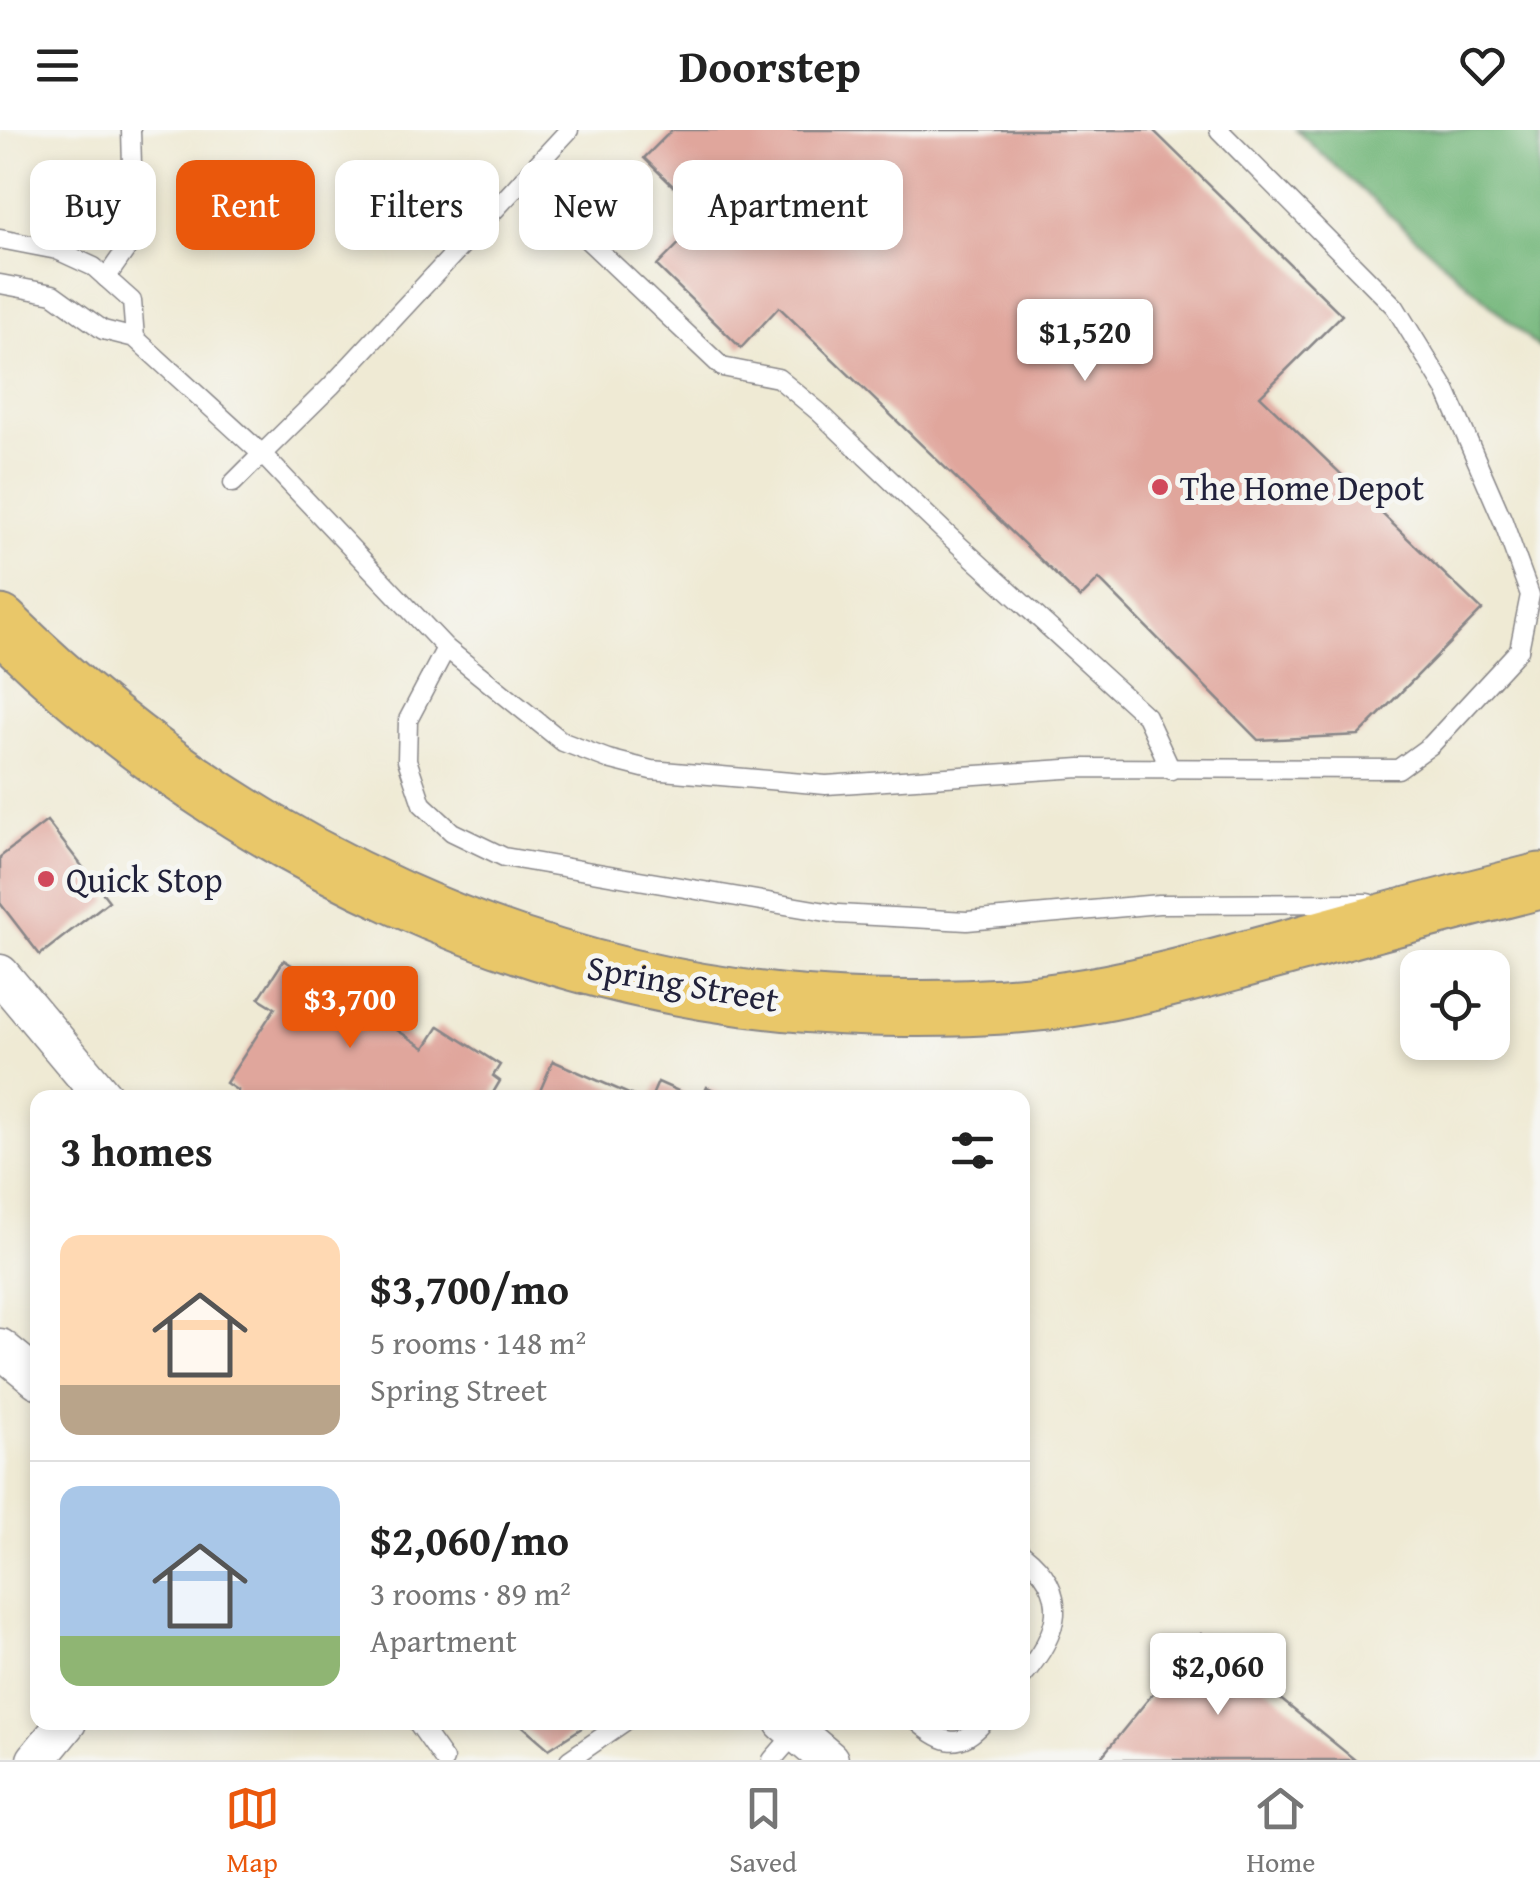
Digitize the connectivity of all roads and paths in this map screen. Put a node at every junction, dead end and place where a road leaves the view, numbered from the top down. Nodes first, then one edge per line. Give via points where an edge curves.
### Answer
1 (131, 130) edge
2 (568, 130) edge
3 (1219, 130) edge
4 (540, 160) edge
5 (519, 183) edge
6 (0, 239) edge
7 (598, 250) edge
8 (106, 278) junction
9 (1, 285) edge
10 (135, 338) junction
11 (262, 454) junction
12 (233, 483) dead end
13 (0, 622) edge
14 (446, 648) junction
15 (1171, 770) junction
16 (1540, 881) edge
17 (1454, 902) junction
18 (0, 974) edge
19 (97, 1090) edge
20 (1030, 1559) edge
21 (1030, 1668) edge
22 (60, 1730) edge
23 (423, 1730) edge
24 (612, 1730) edge
25 (927, 1730) edge
26 (977, 1730) edge
27 (789, 1734) edge
28 (36, 1760) edge
29 (444, 1760) edge
30 (569, 1760) edge
31 (829, 1760) edge

1 - 8 lane via 134,238
2 - 4 lane
3 - 15 lane via 1396,307 1446,390 1530,595 1519,650 1431,745 1398,769
5 - 11 lane
6 - 8 lane via 57,250
7 - 15 lane via 722,367 778,378 819,412 1146,716
8 - 10 lane via 132,301
9 - 10 lane via 54,294 103,330
10 - 11 lane
11 - 12 lane
11 - 14 lane
13 - 17 main road, Spring Street via 97,710 232,809 362,882 477,932 600,972 691,990 829,1006 946,1010 1062,1000 1184,976
14 - 15 lane via 563,742 651,770 826,785 1080,768
14 - 17 lane via 408,720 406,760 422,804 452,832 504,857 838,914 968,920 1159,904
16 - 17 main road, Spring Street
18 - 19 street
20 - 21 lane via 1054,1601 1054,1631
22 - 28 street
23 - 29 lane
24 - 30 lane
25 - 26 lane via 960,1742
27 - 31 street

